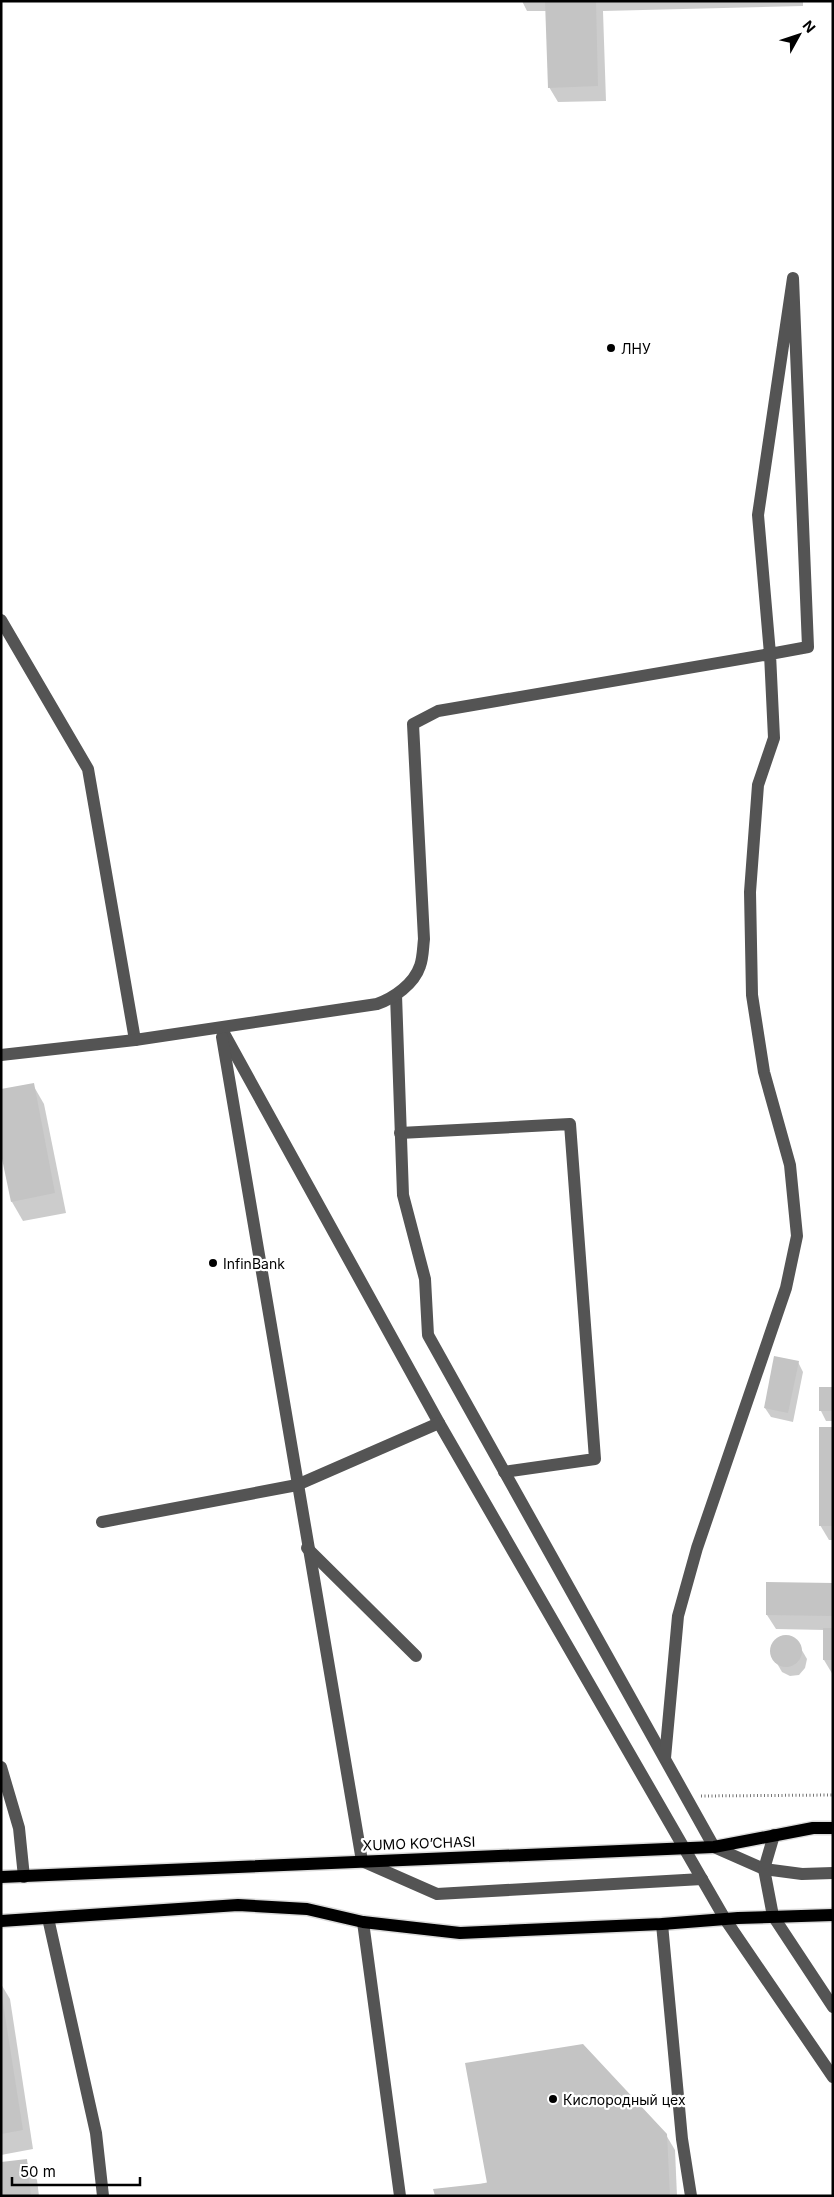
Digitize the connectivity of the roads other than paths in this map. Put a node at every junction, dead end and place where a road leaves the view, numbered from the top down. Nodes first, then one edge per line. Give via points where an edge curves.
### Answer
1 (1, 620) edge
2 (770, 654) junction
3 (396, 994) junction
4 (221, 1028) junction
5 (134, 1040) junction
6 (1, 1055) edge
7 (400, 1133) junction
8 (439, 1423) junction
9 (504, 1472) junction
10 (297, 1485) junction
11 (102, 1522) dead end
12 (308, 1548) junction
13 (416, 1656) dead end
14 (665, 1758) junction
15 (1, 1767) edge
16 (833, 1828) edge
17 (774, 1835) junction
18 (684, 1847) junction
19 (714, 1847) junction
20 (362, 1861) junction
21 (764, 1869) junction
22 (833, 1873) edge
23 (1, 1877) edge
24 (24, 1877) junction
25 (702, 1879) junction
26 (833, 1915) edge
27 (773, 1916) junction
28 (48, 1918) junction
29 (725, 1919) junction
30 (1, 1921) edge
31 (363, 1922) junction
32 (662, 1924) junction
33 (833, 2007) edge
34 (833, 2077) edge
35 (103, 2196) edge
36 (400, 2196) edge
37 (691, 2196) edge

1 - 5 street via 88,769
2 - 2 street via 808,647 793,278 758,515
2 - 3 street via 438,711 413,724 424,938 420,967
2 - 14 street via 774,738 758,785 750,892 752,995 764,1072 790,1165 797,1236 786,1288 697,1548 678,1616
3 - 4 street via 377,1004
3 - 7 street
4 - 5 street
4 - 8 street
4 - 10 street
5 - 6 street
7 - 9 street via 403,1195 424,1279 428,1335
7 - 9 street via 570,1124 595,1459
8 - 10 street
8 - 18 street
9 - 14 street
10 - 11 street
10 - 12 street
12 - 13 street
12 - 20 street
14 - 19 street
15 - 24 street via 19,1828
16 - 17 main road
17 - 19 main road
17 - 21 street
18 - 19 main road, XUMO KO’CHASI
18 - 20 main road, XUMO KO’CHASI
18 - 25 street
19 - 21 street, XUMO KO’CHASI
20 - 24 main road, XUMO KO’CHASI
20 - 25 street via 437,1894
21 - 22 street, XUMO KO’CHASI via 802,1874
21 - 27 street
23 - 24 main road, XUMO KO’CHASI
25 - 29 street
26 - 27 main road
27 - 29 main road
27 - 33 street
28 - 30 main road
28 - 31 main road via 238,1905 307,1909
28 - 35 street via 96,2133
29 - 32 main road
29 - 34 street
31 - 32 main road via 460,1933
31 - 36 street
32 - 37 street via 682,2139

